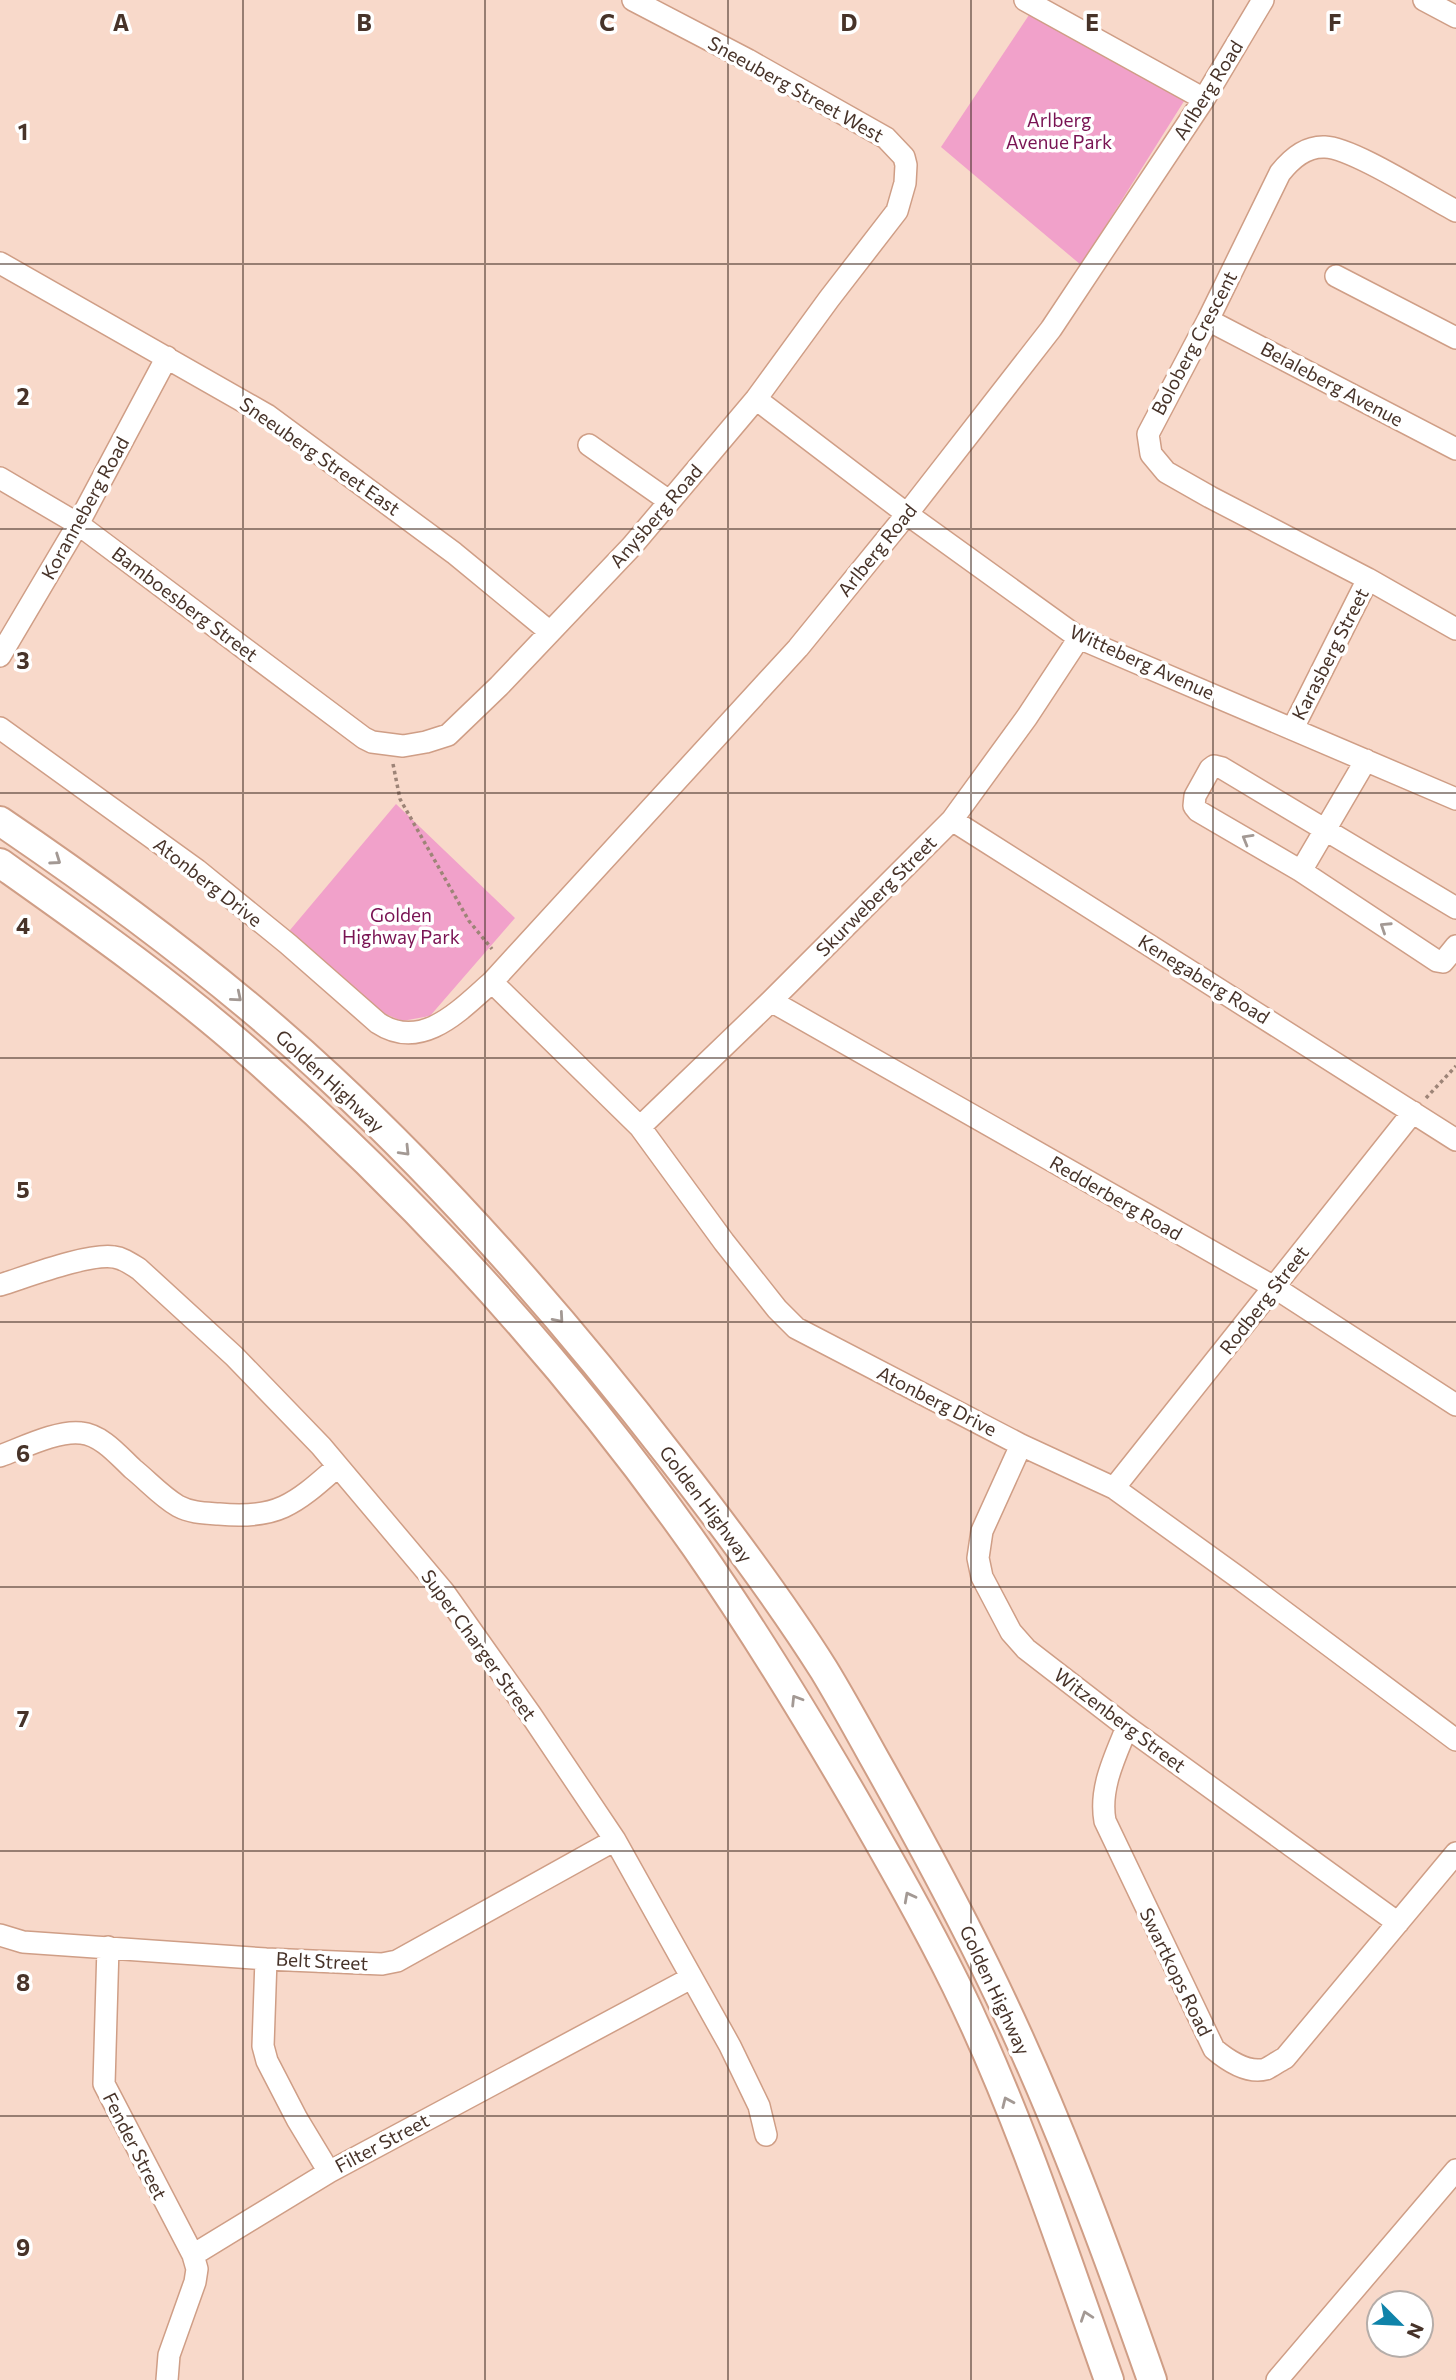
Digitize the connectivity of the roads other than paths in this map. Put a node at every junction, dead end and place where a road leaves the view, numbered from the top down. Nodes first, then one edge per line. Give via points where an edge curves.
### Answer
1 (633, 0) edge
2 (1025, 0) edge
3 (1263, 0) edge
4 (1204, 99) junction
5 (897, 211) joint
6 (1456, 211) edge
7 (0, 262) edge
8 (1336, 276) dead end
9 (1208, 320) junction
10 (1456, 338) edge
11 (167, 357) junction
12 (756, 399) junction
13 (589, 445) dead end
14 (1456, 449) edge
15 (0, 478) edge
16 (669, 502) junction
17 (907, 514) junction
18 (78, 523) junction
19 (1368, 579) junction
20 (1456, 629) edge
21 (550, 632) junction
22 (1079, 638) junction
23 (0, 656) edge
24 (0, 728) edge
25 (1293, 728) junction
26 (365, 738) joint
27 (1366, 760) junction
28 (1456, 799) edge
29 (952, 820) junction
30 (0, 821) edge
31 (1324, 830) junction
32 (0, 863) edge
33 (1301, 871) junction
34 (1456, 908) edge
35 (1456, 946) edge
36 (492, 982) junction
37 (771, 1001) junction
38 (414, 1032) joint
39 (1413, 1112) junction
40 (640, 1127) junction
41 (1456, 1140) edge
42 (0, 1284) edge
43 (1274, 1287) junction
44 (1456, 1405) edge
45 (1021, 1445) junction
46 (0, 1456) edge
47 (337, 1467) junction
48 (1114, 1489) junction
49 (1127, 1727) junction
50 (1456, 1740) edge
51 (615, 1840) junction
52 (1456, 1853) edge
53 (1398, 1923) junction
54 (0, 1935) edge
55 (108, 1947) junction
56 (266, 1959) junction
57 (691, 1978) junction
58 (766, 2135) dead end
59 (1456, 2171) edge
60 (328, 2172) junction
61 (193, 2255) junction
62 (167, 2380) edge
63 (1109, 2380) edge
64 (1152, 2380) edge
65 (1277, 2380) edge

1 - 5 street, Sneeuberg Street West via 886,138 906,165
2 - 4 street
3 - 4 street, Arlberg Road
4 - 17 street, Arlberg Road via 1051,330
5 - 12 street, Anysberg Road
6 - 9 street, Boloberg Crescent via 1349,153 1321,146 1297,154 1280,173
7 - 11 street, Sneeuberg Street East
8 - 10 street
9 - 14 street, Belaleberg Avenue
9 - 19 street, Boloberg Crescent via 1150,428 1151,454 1166,472 1210,498
11 - 18 street, Koranneberg Road
11 - 21 street, Sneeuberg Street East via 267,415 443,545
12 - 16 street, Anysberg Road
12 - 17 street, Witteberg Avenue
13 - 16 street
15 - 18 street, Bamboesberg Street
16 - 21 street, Anysberg Road
17 - 22 street, Witteberg Avenue
17 - 36 street, Arlberg Road via 798,648
18 - 23 street, Koranneberg Road
18 - 26 street, Bamboesberg Street
19 - 20 street, Boloberg Crescent
19 - 25 street, Karasberg Street
21 - 26 street, Anysberg Road via 448,735 413,746
22 - 25 street, Witteberg Avenue
22 - 29 street, Skurweberg Street
24 - 38 street, Atonberg Drive via 197,870 378,1023 395,1031
25 - 27 street, Witteberg Avenue
27 - 28 street, Witteberg Avenue
27 - 31 street
29 - 37 street, Skurweberg Street
29 - 39 street, Kenegaberg Road
30 -> 64 main road, Golden Highway via 154,930 244,1002 368,1114 498,1248 578,1340 737,1543 823,1669 986,1968 1106,2249
31 - 33 street
33 -> 31 street via 1198,811 1195,796 1210,769 1222,768
31 - 34 street
63 -> 32 main road, Golden Highway via 1028,2147 957,1987 808,1719 697,1548 554,1362 466,1264 335,1131 169,986
35 -> 33 street via 1447,960 1437,961
36 - 38 street, Arlberg Road via 437,1026
36 - 40 street, Atonberg Drive
37 - 40 street, Skurweberg Street
37 - 43 street, Redderberg Road
39 - 41 street, Kenegaberg Road
39 - 43 street, Rodberg Street
40 - 45 street, Atonberg Drive via 724,1242 796,1328
42 - 47 street, Super Charger Street via 89,1259 113,1257 130,1263 234,1356
43 - 44 street, Redderberg Road
43 - 48 street, Rodberg Street
45 - 48 street, Atonberg Drive
45 - 49 street, Witzenberg Street via 982,1531 978,1558 982,1577 1018,1641
46 - 47 street via 43,1440 82,1433 103,1443 181,1508 228,1515 281,1509 303,1497
47 - 51 street, Super Charger Street via 444,1592
48 - 50 street, Atonberg Drive
49 - 53 street, Witzenberg Street
49 - 53 street, Swartkops Road via 1104,1791 1105,1821 1214,2049 1222,2056 1256,2070 1286,2058
51 - 56 street, Belt Street via 397,1961
51 - 57 street, Super Charger Street
52 - 53 street, Swartkops Road
54 - 55 street, Belt Street via 23,1942
55 - 56 street, Belt Street
55 - 61 street, Fender Street via 104,2084
56 - 60 street via 263,2046 267,2061
57 - 58 street, Super Charger Street via 759,2106
57 - 60 street, Filter Street
59 - 65 street
60 - 61 street, Filter Street
61 - 62 street via 195,2282 169,2355

